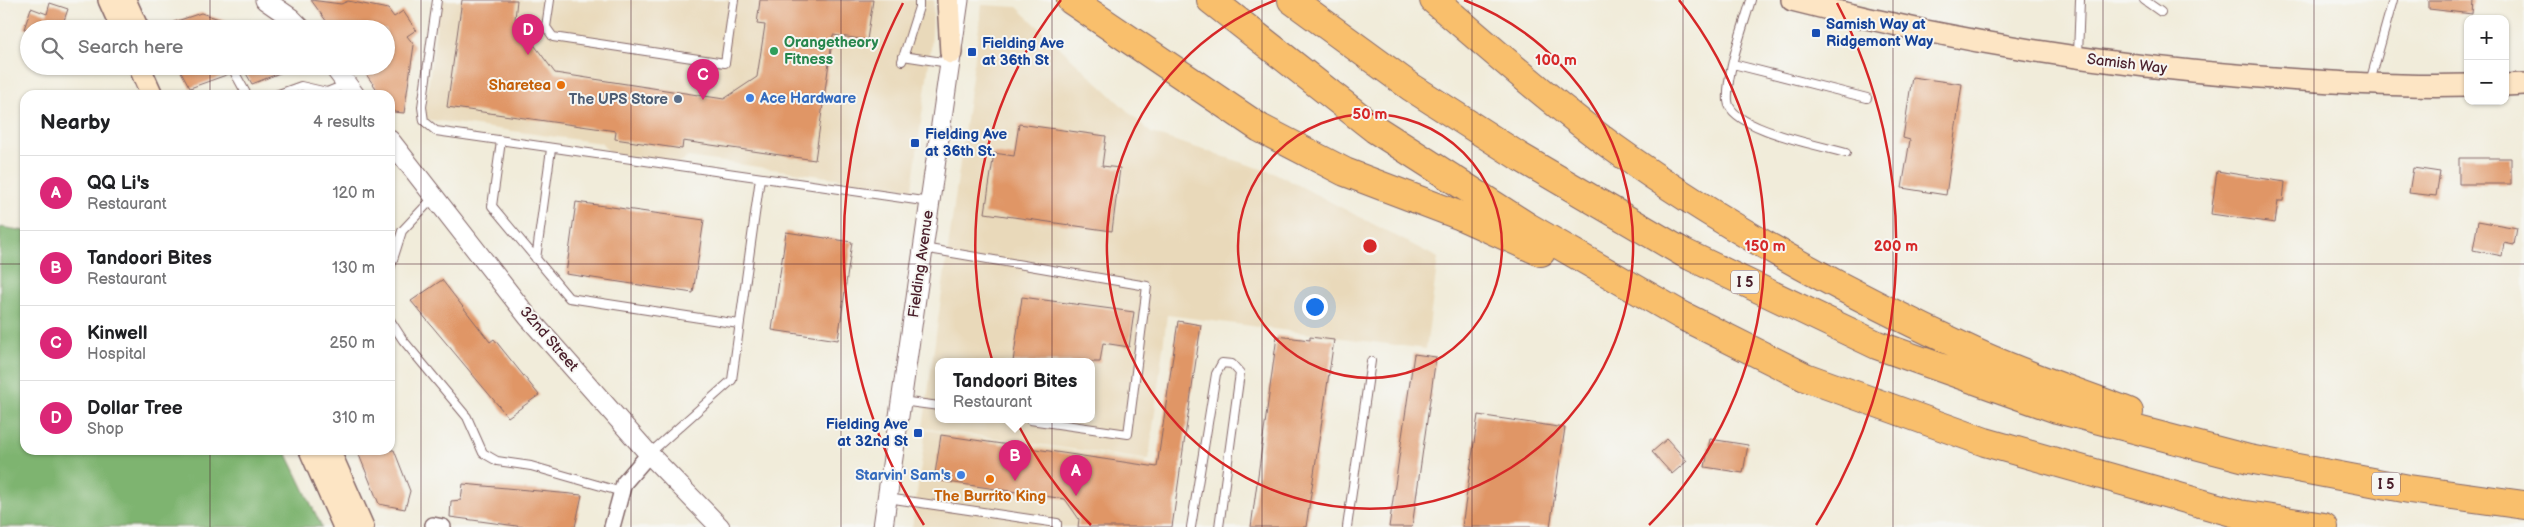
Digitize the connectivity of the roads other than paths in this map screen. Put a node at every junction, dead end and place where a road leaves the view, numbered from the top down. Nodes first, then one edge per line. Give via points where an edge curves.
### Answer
1 (114, 0) edge
2 (266, 0) edge
3 (437, 0) edge
4 (550, 0) edge
5 (734, 0) edge
6 (919, 0) edge
7 (948, 0) edge
8 (959, 0) edge
9 (1071, 0) edge
10 (1211, 0) edge
11 (1292, 0) edge
12 (1434, 0) edge
13 (1750, 0) edge
14 (2080, 0) edge
15 (2144, 0) edge
16 (2393, 0) edge
17 (1805, 2) edge
18 (2162, 12) dead end
19 (120, 20) edge
20 (131, 20) edge
21 (293, 20) edge
22 (2077, 57) junction
23 (950, 58) junction
24 (1733, 64) junction
25 (143, 75) edge
26 (158, 75) edge
27 (236, 75) edge
28 (340, 75) edge
29 (2369, 84) junction
30 (2524, 84) edge
31 (2464, 85) edge
32 (2509, 85) edge
33 (150, 90) edge
34 (164, 90) edge
35 (245, 90) edge
36 (290, 90) edge
37 (314, 90) edge
38 (351, 90) edge
39 (1867, 98) dead end
40 (501, 141) junction
41 (395, 146) edge
42 (551, 148) junction
43 (1846, 153) dead end
44 (760, 178) junction
45 (434, 197) junction
46 (930, 202) junction
47 (923, 248) junction
48 (395, 253) edge
49 (536, 259) junction
50 (1681, 315) junction
51 (739, 324) junction
52 (395, 328) edge
53 (1371, 361) dead end
54 (901, 401) junction
55 (935, 405) edge
56 (1051, 423) edge
57 (649, 454) junction
58 (312, 455) edge
59 (331, 455) edge
60 (2249, 459) junction
61 (622, 492) junction
62 (887, 498) junction
63 (2524, 505) edge
64 (344, 527) edge
65 (363, 527) edge
66 (612, 527) edge
67 (720, 527) edge
68 (882, 527) edge
69 (1057, 527) edge
70 (1191, 527) edge
71 (1219, 527) edge
72 (1347, 527) edge
73 (2324, 527) edge

1 - 19 main road
1 - 20 main road
2 - 21 street
3 - 40 lane via 422,107 424,122 436,131
4 - 5 lane via 546,27 553,37 725,64
6 - 23 lane via 920,7 903,58
7 - 23 main road
8 - 23 street, Fielding Avenue
9 - 50 highway via 1260,128 1345,172 1462,216
10 - 50 highway via 1375,129 1528,228
11 - 60 highway, I 5 via 1411,87 1520,157 1684,253 1868,341 2057,409
12 - 60 highway via 1614,148 1690,200 1778,252 1974,352
13 - 24 lane
14 - 22 lane
15 - 18 lane
16 - 29 lane
17 - 22 main road, Samish Way via 1917,31
22 - 29 main road, Samish Way via 2187,71
23 - 46 street, Fielding Avenue
24 - 39 lane
24 - 43 lane via 1728,102 1734,114 1758,128
25 - 33 main road
26 - 34 main road
27 - 35 lane
28 - 38 street
29 - 31 main road, Samish Way
30 - 32 main road
36 - 37 lane via 301,86
40 - 42 lane
40 - 49 lane via 492,206
41 - 45 street, 32nd Street
42 - 44 lane
42 - 49 lane
44 - 46 lane
44 - 51 lane
45 - 48 lane via 402,231
45 - 57 street, 32nd Street via 528,316
46 - 47 street, Fielding Avenue
47 - 54 street, Fielding Avenue
47 - 56 lane via 1147,286 1128,434
49 - 51 lane via 569,298
50 - 73 highway via 1805,378 1985,442 2239,514
51 - 57 lane via 732,380
52 - 61 lane via 467,417 483,453 497,461 540,469
53 - 72 lane
54 - 55 lane
54 - 62 street, Fielding Avenue
57 - 61 street via 624,484
57 - 67 street, 32nd Street
58 - 64 main road
59 - 65 main road
60 - 63 highway, I 5 via 2409,489
61 - 66 street
62 - 68 street, Fielding Avenue
62 - 69 lane via 1057,523
70 - 71 lane via 1216,374 1222,363 1232,364 1240,373

